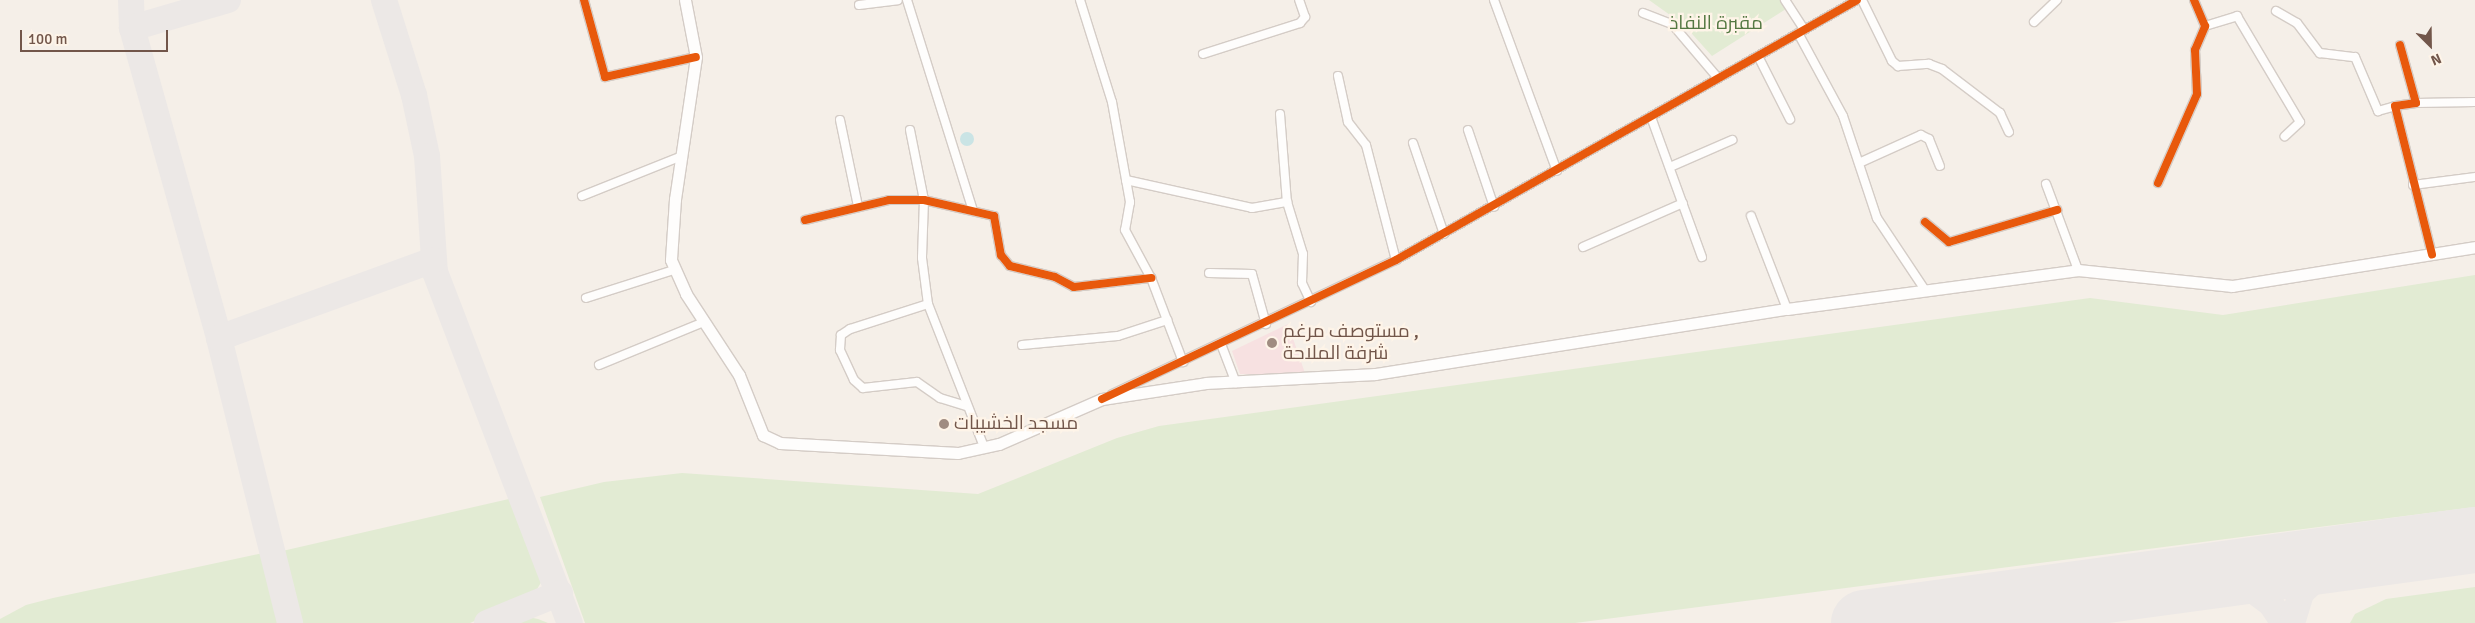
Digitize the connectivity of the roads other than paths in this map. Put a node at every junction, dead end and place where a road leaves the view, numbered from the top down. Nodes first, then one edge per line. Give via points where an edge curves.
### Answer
1 (584, 0) edge
2 (685, 0) edge
3 (898, 0) edge
4 (907, 0) edge
5 (1080, 0) edge
6 (1299, 0) edge
7 (1494, 0) edge
8 (1784, 0) edge
9 (1857, 0) edge
10 (1862, 0) edge
11 (2057, 0) edge
12 (2194, 0) edge
13 (859, 5) dead end
14 (2276, 11) dead end
15 (1643, 13) dead end
16 (2034, 22) dead end
17 (2205, 26) junction
18 (1801, 31) junction
19 (2400, 44) dead end
20 (1203, 54) dead end
21 (1758, 56) junction
22 (696, 57) junction
23 (1338, 76) dead end
24 (1718, 78) junction
25 (2475, 102) edge
26 (2416, 103) junction
27 (2395, 106) junction
28 (1280, 114) dead end
29 (1651, 117) junction
30 (1790, 119) dead end
31 (840, 120) dead end
32 (910, 130) dead end
33 (1468, 130) dead end
34 (2009, 132) dead end
35 (2285, 136) dead end
36 (1732, 140) dead end
37 (1413, 143) dead end
38 (682, 156) junction
39 (1859, 163) junction
40 (1940, 166) dead end
41 (1670, 167) junction
42 (1557, 171) junction
43 (2475, 177) edge
44 (1126, 180) junction
45 (2158, 183) dead end
46 (2046, 184) dead end
47 (2413, 185) junction
48 (582, 196) dead end
49 (924, 200) junction
50 (1286, 202) junction
51 (1683, 203) junction
52 (858, 206) junction
53 (1494, 207) junction
54 (973, 210) junction
55 (2057, 210) junction
56 (1750, 216) dead end
57 (805, 220) dead end
58 (1924, 222) dead end
59 (1444, 234) junction
60 (1583, 247) dead end
61 (2475, 247) edge
62 (2432, 254) junction
63 (1702, 257) dead end
64 (1396, 260) junction
65 (674, 270) junction
66 (2078, 270) junction
67 (1209, 273) dead end
68 (1151, 278) junction
69 (1925, 290) junction
70 (586, 298) dead end
71 (1311, 302) junction
72 (928, 304) junction
73 (1787, 309) junction
74 (1167, 320) junction
75 (704, 322) junction
76 (1266, 324) junction
77 (1221, 344) junction
78 (1022, 345) dead end
79 (1183, 362) junction
80 (598, 365) dead end
81 (1236, 383) junction
82 (1102, 399) junction
83 (966, 406) junction
84 (984, 447) junction

1 - 22 street via 605,77
2 - 22 main road
3 - 13 street
4 - 54 street
5 - 44 street via 1109,86
6 - 20 street via 1305,17 1300,23
7 - 42 street
8 - 18 street
9 - 18 street
10 - 34 street via 1894,63 1929,64 1942,69 2000,113
11 - 16 street
12 - 17 street
14 - 27 street via 2297,22 2320,53 2355,57 2378,111
15 - 24 street via 1678,28
17 - 35 street via 2238,16 2300,122
17 - 45 street via 2195,50 2193,109
18 - 21 street
18 - 39 street via 1843,116
19 - 26 street
21 - 24 street
21 - 30 street
22 - 38 main road
23 - 64 street via 1348,122 1366,146
24 - 29 street
25 - 26 street
26 - 27 street
27 - 47 street
28 - 50 street
29 - 41 street
29 - 42 street
31 - 52 street
32 - 49 street
33 - 53 street
36 - 41 street
37 - 59 street
38 - 48 street
38 - 65 main road via 671,232
39 - 40 street via 1921,135 1929,139
39 - 69 street via 1876,218
41 - 51 street
42 - 53 street
43 - 47 street
44 - 50 street via 1252,208
44 - 68 street via 1131,210 1124,227
46 - 55 street
47 - 62 street
49 - 52 street
49 - 54 street
49 - 72 street via 922,258
50 - 71 street via 1303,254 1302,284
51 - 60 street
51 - 63 street
52 - 57 street
53 - 59 street
54 - 68 street via 994,216 1001,255 1010,266 1055,277 1074,287
55 - 58 street via 1949,242
55 - 66 street
56 - 73 street
59 - 64 street
61 - 62 main road
62 - 66 main road via 2232,286
64 - 71 street
65 - 70 street
65 - 75 main road
66 - 69 main road
67 - 76 street via 1252,274
68 - 74 street
69 - 73 main road
71 - 76 street
72 - 83 street
72 - 83 street via 850,329 841,335 840,350 854,380 863,388 917,382 940,398
73 - 81 main road via 1376,374
74 - 78 street via 1118,336
74 - 79 street
75 - 80 street
75 - 84 main road via 738,375 759,429 771,441 932,454
76 - 77 street
77 - 79 street
77 - 81 street
79 - 82 street
81 - 82 main road
82 - 84 main road
83 - 84 street

